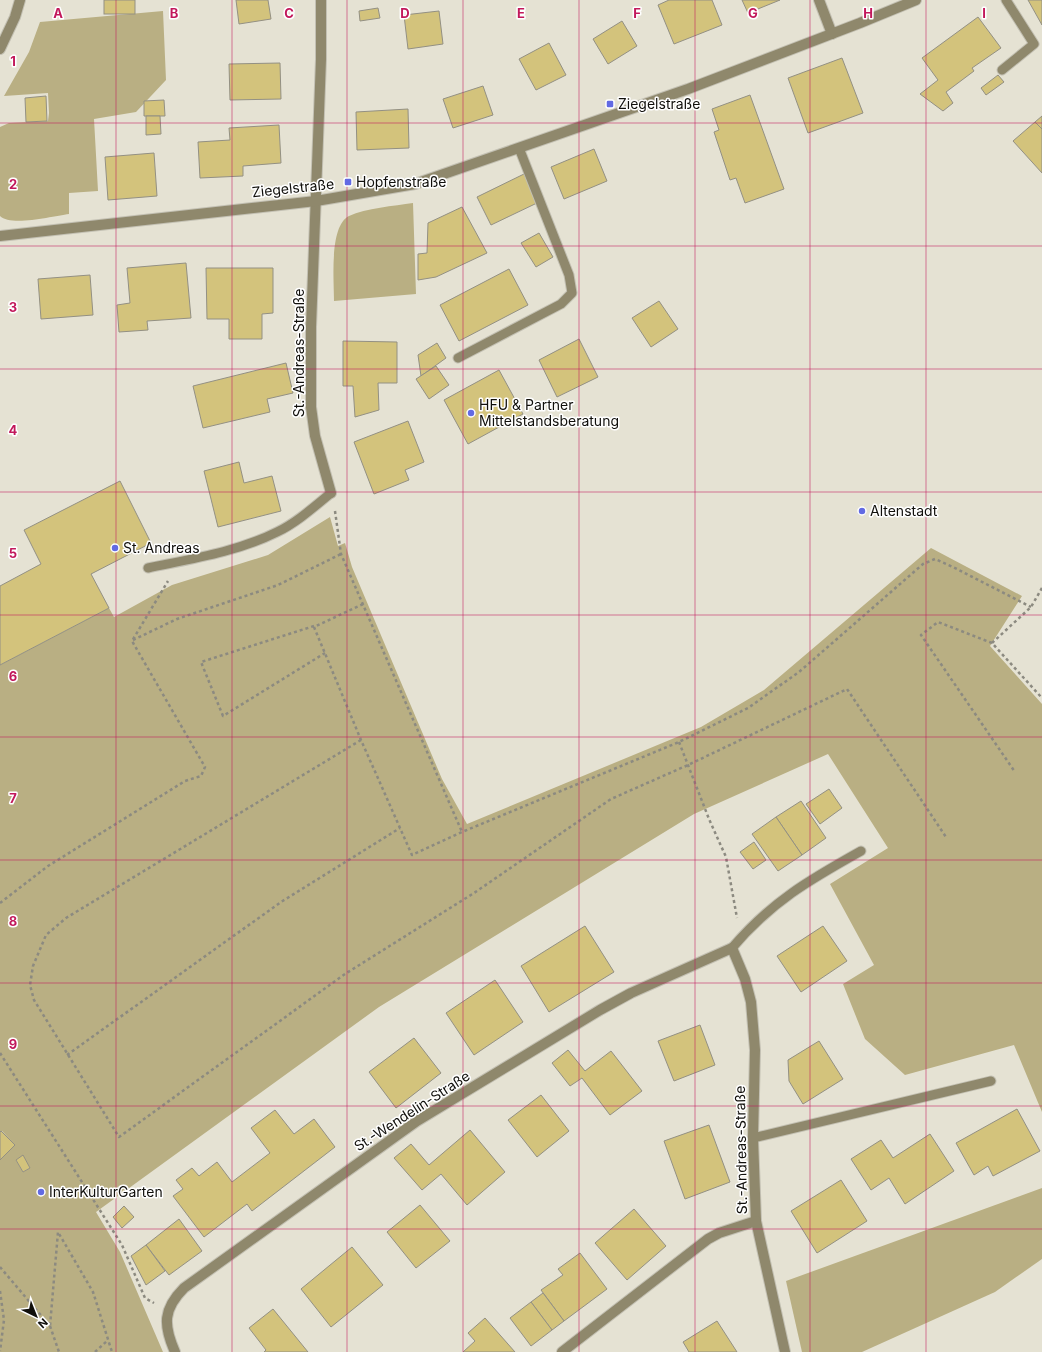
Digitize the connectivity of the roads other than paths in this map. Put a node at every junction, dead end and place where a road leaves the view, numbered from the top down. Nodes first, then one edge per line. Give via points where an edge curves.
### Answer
1 (20, 0) edge
2 (321, 0) edge
3 (819, 0) edge
4 (916, 0) edge
5 (1006, 0) edge
6 (832, 34) junction
7 (0, 49) edge
8 (1002, 70) dead end
9 (520, 148) junction
10 (316, 200) junction
11 (0, 236) edge
12 (458, 358) dead end
13 (331, 493) joint
14 (148, 568) dead end
15 (861, 851) dead end
16 (732, 948) junction
17 (991, 1081) dead end
18 (753, 1138) junction
19 (756, 1221) junction
20 (175, 1352) edge
21 (562, 1352) edge
22 (785, 1352) edge

1 - 7 street
2 - 10 street
3 - 6 street
4 - 6 street, Ziegelstraße
5 - 8 lane via 1034,44
6 - 9 street, Ziegelstraße via 688,89
9 - 10 street, Ziegelstraße via 415,184
9 - 12 lane via 569,275 572,293 561,304
10 - 11 street, Ziegelstraße
10 - 13 street, St.-Andreas-Straße via 311,407 315,436
13 - 14 lane via 278,532 258,541 217,554
15 - 16 lane via 791,892 760,917
16 - 18 street, St.-Andreas-Straße via 745,979 750,1002 755,1050
16 - 20 street, St.-Wendelin-Straße via 631,993 600,1010 417,1121 184,1288 174,1298 166,1319
17 - 18 lane
18 - 19 street, St.-Andreas-Straße
19 - 21 street via 708,1239
19 - 22 street, St.-Andreas-Straße

